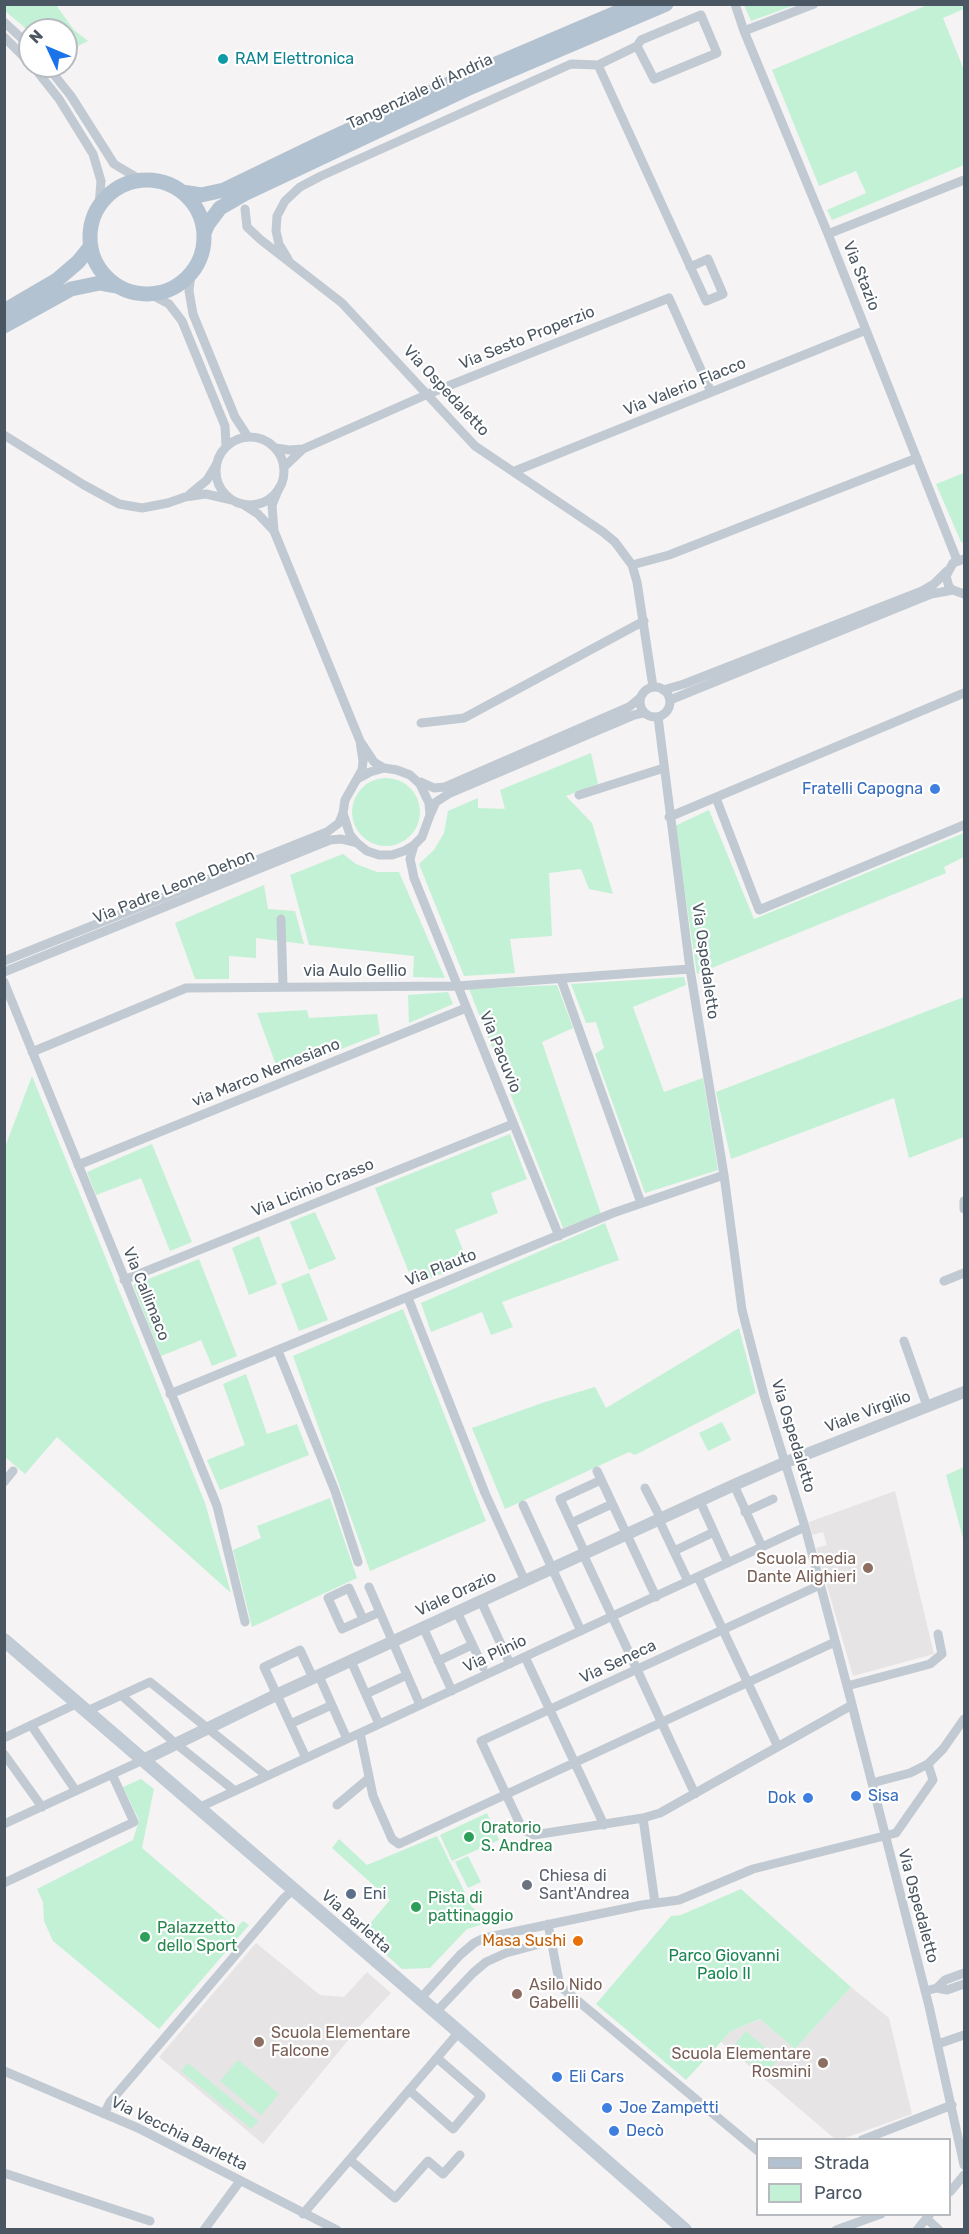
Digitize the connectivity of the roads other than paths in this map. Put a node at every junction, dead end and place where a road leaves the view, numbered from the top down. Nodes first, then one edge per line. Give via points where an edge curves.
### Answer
1 (637, 4) edge
2 (666, 4) edge
3 (735, 4) edge
4 (814, 4) edge
5 (4, 22) edge
6 (744, 31) junction
7 (18, 35) edge
8 (4, 36) edge
9 (637, 46) junction
10 (18, 51) edge
11 (598, 65) junction
12 (42, 78) edge
13 (57, 78) edge
14 (141, 180) junction
15 (964, 180) edge
16 (182, 192) junction
17 (99, 206) junction
18 (245, 209) dead end
19 (204, 233) junction
20 (828, 234) junction
21 (91, 246) junction
22 (288, 260) junction
23 (690, 267) dead end
24 (191, 274) junction
25 (117, 286) junction
26 (152, 295) junction
27 (4, 311) edge
28 (4, 326) edge
29 (866, 330) junction
30 (711, 392) junction
31 (428, 394) junction
32 (4, 435) edge
33 (248, 437) junction
34 (226, 446) junction
35 (276, 448) junction
36 (303, 449) junction
37 (917, 458) junction
38 (217, 464) junction
39 (284, 467) junction
40 (515, 471) junction
41 (279, 488) junction
42 (185, 497) junction
43 (232, 500) junction
44 (242, 504) junction
45 (274, 531) junction
46 (961, 560) edge
47 (632, 565) junction
48 (947, 571) junction
49 (953, 590) junction
50 (964, 594) edge
51 (644, 621) junction
52 (658, 688) junction
53 (964, 693) edge
54 (640, 698) junction
55 (670, 700) junction
56 (643, 713) junction
57 (658, 717) junction
58 (421, 723) dead end
59 (360, 741) junction
60 (384, 768) junction
61 (664, 768) junction
62 (410, 775) junction
63 (359, 778) junction
64 (579, 795) dead end
65 (716, 798) junction
66 (343, 813) junction
67 (430, 815) junction
68 (669, 817) junction
69 (964, 825) edge
70 (357, 843) junction
71 (414, 845) junction
72 (379, 855) junction
73 (414, 878) junction
74 (281, 919) dead end
75 (4, 961) edge
76 (690, 969) junction
77 (4, 972) edge
78 (561, 979) junction
79 (4, 982) edge
80 (283, 986) junction
81 (457, 986) junction
82 (466, 1008) junction
83 (32, 1052) junction
84 (513, 1124) junction
85 (78, 1165) junction
86 (724, 1175) junction
87 (964, 1201) edge
88 (641, 1203) junction
89 (964, 1209) edge
90 (560, 1236) junction
91 (964, 1273) edge
92 (124, 1280) junction
93 (944, 1281) dead end
94 (408, 1298) junction
95 (904, 1341) dead end
96 (278, 1351) junction
97 (964, 1392) edge
98 (170, 1394) junction
99 (927, 1406) junction
100 (784, 1462) junction
101 (13, 1471) dead end
102 (4, 1482) edge
103 (734, 1485) junction
104 (645, 1488) dead end
105 (773, 1499) dead end
106 (700, 1500) junction
107 (612, 1504) junction
108 (523, 1505) dead end
109 (745, 1512) junction
110 (660, 1519) junction
111 (571, 1523) junction
112 (805, 1527) junction
113 (714, 1533) junction
114 (626, 1535) junction
115 (762, 1547) junction
116 (674, 1551) junction
117 (584, 1554) junction
118 (358, 1562) dead end
119 (728, 1563) junction
120 (553, 1568) junction
121 (698, 1577) junction
122 (525, 1581) junction
123 (688, 1581) junction
124 (820, 1585) junction
125 (369, 1587) dead end
126 (656, 1597) junction
127 (481, 1601) junction
128 (380, 1612) junction
129 (457, 1612) junction
130 (611, 1617) junction
131 (363, 1619) junction
132 (245, 1622) dead end
133 (423, 1627) junction
134 (723, 1630) junction
135 (581, 1631) junction
136 (938, 1634) dead end
137 (4, 1640) edge
138 (393, 1641) junction
139 (836, 1642) junction
140 (472, 1645) junction
141 (525, 1657) junction
142 (351, 1661) junction
143 (438, 1661) junction
144 (510, 1664) junction
145 (483, 1667) dead end
146 (636, 1670) junction
147 (407, 1675) junction
148 (316, 1677) junction
149 (747, 1682) junction
150 (847, 1686) junction
151 (452, 1690) junction
152 (366, 1694) junction
153 (121, 1695) junction
154 (276, 1695) junction
155 (332, 1705) junction
156 (420, 1705) junction
157 (852, 1705) junction
158 (83, 1707) junction
159 (550, 1710) junction
160 (964, 1719) edge
161 (661, 1722) junction
162 (290, 1724) junction
163 (379, 1724) junction
164 (31, 1725) junction
165 (206, 1727) junction
166 (360, 1733) junction
167 (4, 1738) edge
168 (347, 1739) junction
169 (175, 1743) junction
170 (778, 1747) junction
171 (4, 1754) edge
172 (306, 1758) junction
173 (142, 1760) junction
174 (574, 1763) junction
175 (928, 1764) junction
176 (112, 1774) junction
177 (267, 1776) junction
178 (368, 1779) junction
179 (872, 1783) junction
180 (76, 1791) junction
181 (236, 1791) junction
182 (506, 1794) junction
183 (695, 1794) junction
184 (338, 1805) dead end
185 (42, 1807) junction
186 (198, 1808) junction
187 (643, 1818) junction
188 (6, 1822) edge
189 (604, 1824) junction
190 (884, 1837) junction
191 (4, 1883) edge
192 (294, 1889) junction
193 (655, 1903) junction
194 (548, 1924) junction
195 (551, 1941) junction
196 (964, 1973) edge
197 (964, 1983) edge
198 (937, 1988) junction
199 (925, 1991) junction
200 (420, 1999) junction
201 (436, 2012) junction
202 (459, 2032) junction
203 (964, 2035) edge
204 (938, 2044) junction
205 (437, 2058) junction
206 (4, 2071) edge
207 (409, 2090) junction
208 (952, 2109) junction
209 (964, 2110) edge
210 (104, 2114) junction
211 (865, 2138) edge
212 (756, 2149) edge
213 (460, 2155) dead end
214 (963, 2158) edge
215 (350, 2160) junction
216 (4, 2173) edge
217 (964, 2175) edge
218 (240, 2181) junction
219 (951, 2191) edge
220 (303, 2214) junction
221 (875, 2216) edge
222 (928, 2216) edge
223 (150, 2221) dead end
224 (204, 2229) edge
225 (337, 2229) edge
226 (685, 2229) edge
227 (836, 2229) edge
228 (917, 2229) edge
229 (939, 2229) edge

1 - 16 main road, Tangenziale di Andria via 440,88 224,190 201,195
2 - 19 main road, Tangenziale di Andria via 471,87 244,194 217,211
3 - 6 street, Via Stazio
4 - 6 street
5 - 7 street
6 - 20 street, Via Stazio
8 - 10 street
9 - 9 street via 640,40 701,15 717,53 654,79
9 - 11 street
11 - 22 street via 571,64 300,187 285,201 277,216 279,244
11 - 23 street
12 - 17 street via 93,154 101,181
13 - 14 street via 114,164
14 - 16 main road, Tangenziale di Andria via 163,182
14 - 17 main road via 117,189
15 - 20 street
16 - 19 main road via 198,210
17 - 21 main road via 90,232
18 - 22 street, Via Ospedaletto via 247,227
19 - 24 main road, Tangenziale di Andria via 202,254
20 - 29 street, Via Stazio
21 - 25 main road via 99,269
21 - 27 main road via 57,280
22 - 31 street, Via Ospedaletto via 342,303
24 - 26 main road via 174,288
24 - 33 street via 193,314 235,417
25 - 26 main road
25 - 28 main road via 100,283 71,289
26 - 34 street via 169,304 182,321 225,426
29 - 30 street, Via Valerio Flacco
29 - 37 street, Via Stazio
30 - 31 street, Via Sesto Properzio via 669,298
30 - 40 street, Via Valerio Flacco
31 - 36 street, Via Sesto Properzio
31 - 40 street, Via Ospedaletto via 475,446
32 - 42 street via 119,504 142,508
33 - 34 street
33 - 35 street
34 - 38 street
35 - 36 street, Via Sesto Properzio
35 - 39 street
36 - 39 street, Via Sesto Properzio
37 - 46 street, Via Stazio
37 - 47 street via 669,555
38 - 42 street via 207,480
38 - 43 street via 218,483
39 - 41 street
40 - 47 street, Via Ospedaletto via 603,532
41 - 44 street via 264,502
41 - 45 street via 272,505
42 - 43 street via 214,494
43 - 44 street
44 - 45 street
45 - 59 street
46 - 48 street
47 - 51 street, Via Ospedaletto
48 - 49 street via 947,582
48 - 52 street via 922,591 684,684
49 - 50 street
49 - 55 street via 931,594
51 - 52 street, Via Ospedaletto
51 - 58 street via 464,718
52 - 54 street via 646,690
52 - 55 street
53 - 65 street
54 - 56 street
54 - 62 street via 629,707 445,787 434,788
55 - 57 street via 667,712
56 - 57 street
56 - 67 street via 450,793 436,802
57 - 61 street, Via Ospedaletto
59 - 60 street via 374,762
59 - 63 street via 363,761
60 - 62 street
60 - 63 street
61 - 64 street
61 - 68 street, Via Ospedaletto
62 - 67 street via 426,793
63 - 66 street via 348,794
65 - 68 street
65 - 69 street via 759,910
66 - 70 street
66 - 75 street, Via Padre Leone Dehon via 339,823 327,832
67 - 71 street via 428,826
68 - 76 street, Via Ospedaletto
70 - 72 street
70 - 77 street, Via Padre Leone Dehon via 330,840
71 - 72 street via 392,855
71 - 73 street, Via Pacuvio via 410,859
72 - 73 street, Via Pacuvio via 401,859
73 - 81 street, Via Pacuvio
74 - 80 street
76 - 78 street, via Aulo Gellio
76 - 86 street, Via Ospedaletto
78 - 81 street, via Aulo Gellio
78 - 88 street
79 - 83 street, Via Callimaco
80 - 81 street, via Aulo Gellio
80 - 83 street, via Aulo Gellio via 186,988
81 - 82 street, Via Pacuvio
82 - 84 street, Via Pacuvio
82 - 85 street, via Marco Nemesiano
83 - 85 street, Via Callimaco
84 - 90 street, Via Pacuvio
84 - 92 street, Via Licinio Crasso
85 - 92 street, Via Callimaco
86 - 88 street, Via Plauto
86 - 100 street, Via Ospedaletto via 742,1310
87 - 89 street
88 - 90 street, Via Plauto
90 - 94 street, Via Plauto
91 - 93 street
92 - 98 street, Via Callimaco
94 - 96 street, Via Plauto
94 - 122 street via 485,1493
95 - 99 street
96 - 98 street, Via Plauto
96 - 118 street via 335,1491
97 - 99 street, Viale Virgilio
98 - 132 street, Via Callimaco via 217,1506
99 - 100 street, Viale Virgilio
100 - 103 street, Viale Orazio
100 - 112 street, Via Ospedaletto
101 - 102 street
103 - 106 street, Viale Orazio
103 - 109 street
104 - 110 street
105 - 109 street
106 - 110 street, Viale Orazio
106 - 113 street
107 - 111 street
107 - 111 street via 599,1476 560,1499
107 - 114 street
108 - 120 street
109 - 115 street
110 - 114 street, Viale Orazio
110 - 116 street
111 - 117 street
112 - 115 street, Via Plinio
112 - 124 street, Via Ospedaletto
113 - 116 street
113 - 119 street
114 - 117 street, Viale Orazio
114 - 126 street
115 - 119 street, Via Plinio
116 - 123 street
117 - 120 street, Viale Orazio
117 - 130 street
119 - 121 street, Via Plinio
120 - 122 street, Viale Orazio
120 - 135 street
121 - 123 street, Via Plinio
121 - 134 street
122 - 127 street, Viale Orazio
123 - 126 street, Via Plinio
124 - 134 street, Via Seneca
124 - 139 street, Via Ospedaletto
125 - 128 street
126 - 130 street, Via Plinio
127 - 129 street, Viale Orazio
127 - 144 street
128 - 131 street
128 - 138 street
129 - 133 street, Viale Orazio
129 - 140 street
130 - 135 street, Via Plinio
130 - 146 street
131 - 131 street via 342,1629 328,1598 349,1588
133 - 138 street, Viale Orazio
133 - 143 street
134 - 146 street, Via Seneca
134 - 149 street
135 - 141 street, Via Plinio
136 - 150 street via 942,1654 930,1664
137 - 158 main road, Via Barletta
138 - 142 street, Viale Orazio
138 - 147 street
139 - 149 street
139 - 150 street, Via Ospedaletto
140 - 143 street
140 - 145 street
141 - 144 street, Via Plinio
141 - 159 street
142 - 148 street, Viale Orazio
142 - 152 street
143 - 151 street
144 - 151 street, Via Plinio
146 - 159 street, Via Seneca
146 - 161 street
147 - 152 street
147 - 156 street
148 - 154 street, Viale Orazio
148 - 154 street via 300,1650 264,1667
148 - 155 street
149 - 161 street
149 - 170 street
150 - 157 street, Via Ospedaletto
151 - 156 street, Via Plinio
152 - 163 street
153 - 158 street
153 - 165 street via 150,1682
153 - 169 street
154 - 162 street
154 - 165 street, Viale Orazio
155 - 162 street
155 - 168 street
156 - 163 street, Via Plinio
157 - 170 street
157 - 179 street, Via Ospedaletto
158 - 164 street
158 - 173 main road, Via Barletta
159 - 174 street
159 - 182 street, Via Seneca via 481,1741
160 - 175 street
161 - 174 street
161 - 183 street
162 - 172 street
163 - 166 street, Via Plinio
164 - 167 street
164 - 180 street
165 - 169 street, Viale Orazio
165 - 177 street
166 - 168 street, Via Plinio
166 - 178 street
168 - 172 street, Via Plinio
169 - 173 street, Viale Orazio
169 - 181 street
170 - 183 street
171 - 185 street
172 - 177 street, Via Plinio
173 - 176 street
173 - 186 main road, Via Barletta
174 - 182 street
174 - 189 street
175 - 179 street
175 - 190 street via 933,1780 899,1832
176 - 180 street
176 - 191 street via 134,1822
177 - 181 street, Via Plinio
178 - 182 street via 392,1839 399,1844
178 - 184 street
179 - 190 street, Via Ospedaletto
180 - 185 street
181 - 186 street, Via Plinio
182 - 189 street via 520,1824 534,1835
183 - 187 street
185 - 188 street
186 - 192 main road, Via Barletta
187 - 189 street
187 - 193 street
190 - 193 street via 753,1869 679,1900
190 - 199 street, Via Ospedaletto
192 - 200 main road, Via Barletta
192 - 210 street via 110,2102
193 - 194 street
194 - 195 street
194 - 200 street via 474,1943
195 - 201 street via 486,1962
195 - 212 street via 560,1986
196 - 198 street via 945,1980
197 - 198 street via 947,1990
198 - 199 street
199 - 204 street, Via Ospedaletto
200 - 201 main road, Via Barletta
201 - 202 main road, Via Barletta
202 - 205 street
202 - 226 main road, Via Barletta
203 - 204 street
204 - 208 street, Via Ospedaletto
205 - 207 street
205 - 207 street via 481,2096 453,2129
206 - 210 street, Via Vecchia Barletta
207 - 215 street
208 - 209 street
208 - 211 street
208 - 214 street, Via Ospedaletto
210 - 218 street, Via Vecchia Barletta
213 - 215 street via 443,2174 428,2161 395,2198
215 - 220 street
216 - 223 street
217 - 219 street
218 - 220 street, Via Vecchia Barletta
218 - 224 street
220 - 225 street, Via Vecchia Barletta
221 - 227 street
222 - 228 street
222 - 229 street

